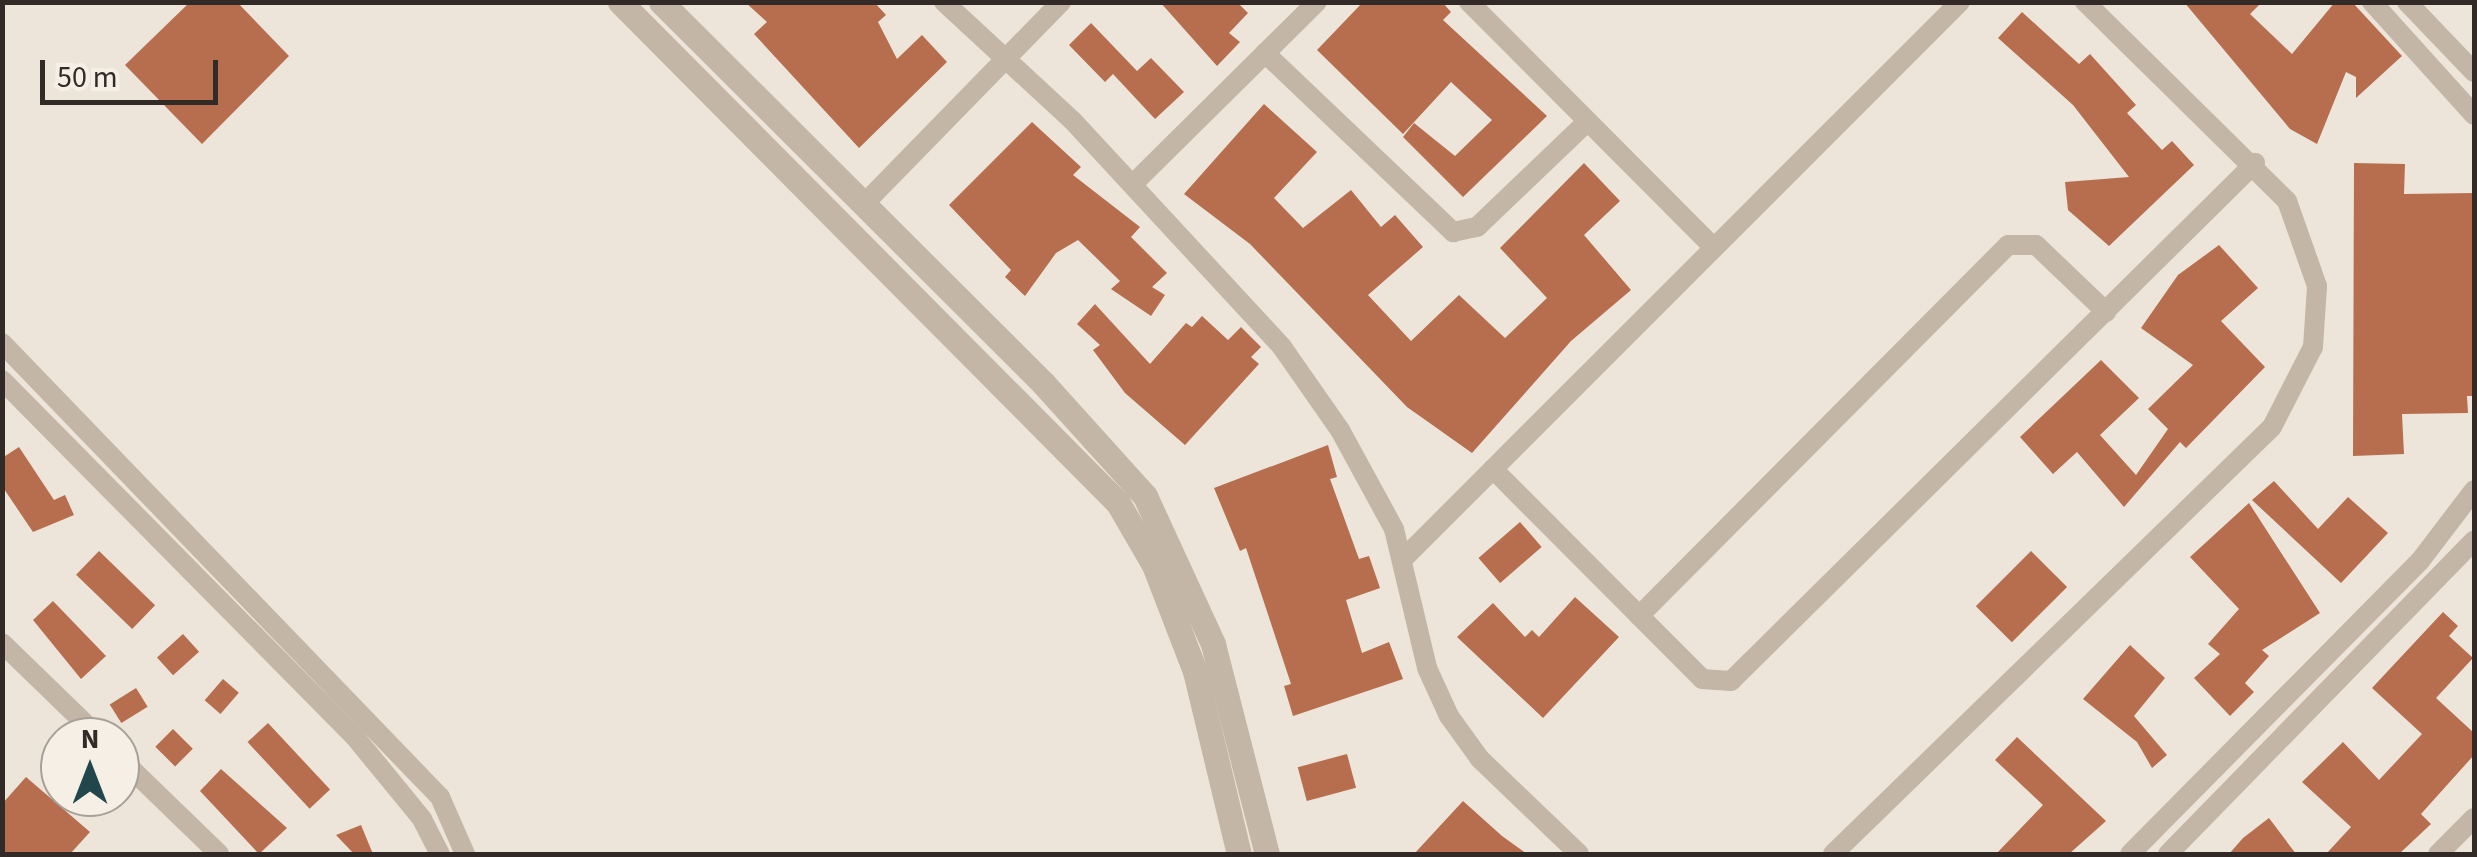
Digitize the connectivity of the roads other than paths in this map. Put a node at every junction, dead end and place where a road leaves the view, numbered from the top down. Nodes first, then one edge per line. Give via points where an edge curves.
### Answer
1 (620, 2) edge
2 (662, 2) edge
3 (944, 2) edge
4 (1061, 2) edge
5 (1317, 2) edge
6 (1469, 2) edge
7 (1960, 2) edge
8 (2085, 2) edge
9 (2372, 2) edge
10 (2408, 2) edge
11 (1266, 53) junction
12 (1004, 61) junction
13 (2474, 72) edge
14 (2474, 115) edge
15 (1588, 121) junction
16 (2256, 164) junction
17 (1134, 183) junction
18 (864, 204) junction
19 (1714, 248) junction
20 (2106, 312) junction
21 (2, 343) edge
22 (2, 380) edge
23 (1043, 383) junction
24 (1024, 405) junction
25 (1493, 469) junction
26 (2474, 490) edge
27 (2474, 540) edge
28 (1404, 558) junction
29 (1638, 616) junction
30 (2, 643) edge
31 (78, 717) edge
32 (140, 777) edge
33 (2474, 818) edge
34 (219, 854) edge
35 (440, 854) edge
36 (465, 854) edge
37 (1238, 854) edge
38 (1267, 854) edge
39 (1579, 854) edge
40 (1833, 854) edge
41 (2130, 854) edge
42 (2168, 854) edge
43 (2438, 854) edge

1 - 24 street
2 - 18 street
3 - 12 street
4 - 12 street
5 - 11 street
6 - 15 street
7 - 19 street
8 - 16 street
9 - 14 street
10 - 13 street
11 - 15 street via 1453,232 1477,228
11 - 17 street
12 - 17 street
12 - 18 street
15 - 19 street
16 - 20 street
16 - 40 street via 2302,228 2318,286 2313,346 2290,402
17 - 28 street via 1250,307 1316,394 1381,501
18 - 23 street
19 - 25 street
20 - 29 street via 1740,677 1702,680
20 - 29 street via 2036,245 2008,245
21 - 36 street via 440,797
22 - 35 street via 354,737 422,819
23 - 24 street
23 - 38 street via 1132,478 1167,534 1213,644
24 - 37 street via 1096,475 1154,566 1195,671
25 - 28 street
25 - 29 street
26 - 41 street via 2420,561
27 - 42 street
28 - 39 street via 1427,668 1449,716
30 - 31 street
32 - 34 street
33 - 43 street

